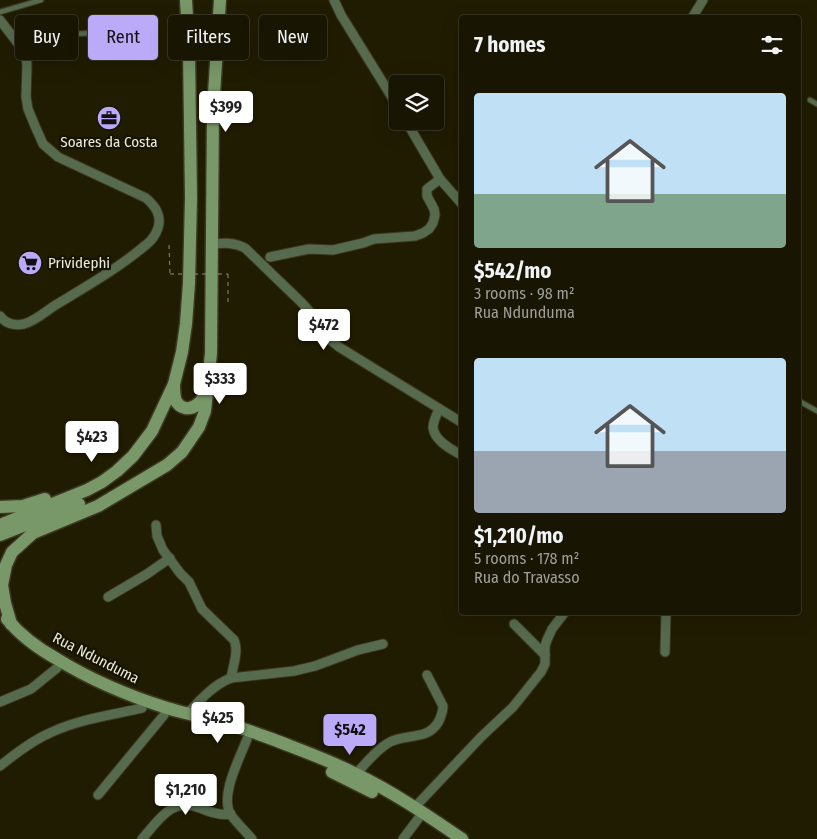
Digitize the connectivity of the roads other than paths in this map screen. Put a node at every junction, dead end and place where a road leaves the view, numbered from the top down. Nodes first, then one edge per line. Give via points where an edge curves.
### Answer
1 (41, 0) edge
2 (186, 0) edge
3 (220, 0) edge
4 (334, 0) edge
5 (703, 0) edge
6 (0, 12) edge
7 (694, 15) edge
8 (0, 20) edge
9 (15, 40) edge
10 (26, 60) edge
11 (389, 92) edge
12 (810, 100) dead end
13 (817, 104) edge
14 (411, 130) edge
15 (440, 179) junction
16 (459, 201) edge
17 (211, 244) junction
18 (270, 257) dead end
19 (0, 316) edge
20 (174, 384) junction
21 (208, 392) junction
22 (168, 397) junction
23 (801, 402) edge
24 (439, 409) junction
25 (817, 412) edge
26 (459, 421) edge
27 (459, 454) edge
28 (136, 484) junction
29 (0, 507) edge
30 (0, 525) edge
31 (156, 525) dead end
32 (0, 534) edge
33 (170, 558) junction
34 (108, 597) dead end
35 (0, 610) edge
36 (563, 615) edge
37 (666, 615) edge
38 (514, 624) dead end
39 (5, 626) edge
40 (383, 644) dead end
41 (665, 652) dead end
42 (545, 655) junction
43 (57, 668) junction
44 (427, 675) dead end
45 (231, 678) junction
46 (0, 702) edge
47 (142, 708) junction
48 (187, 714) junction
49 (164, 715) junction
50 (248, 739) junction
51 (0, 766) edge
52 (356, 774) junction
53 (98, 795) dead end
54 (416, 813) junction
55 (231, 814) junction
56 (142, 839) edge
57 (252, 839) edge
58 (403, 839) edge
59 (449, 839) edge
60 (462, 839) edge

1 - 6 lane
2 - 20 main road via 191,198 189,283 182,352
3 - 17 main road via 213,110
4 - 11 street
5 - 7 street
8 - 9 street
10 - 19 street via 28,109 43,144 58,157 146,198 155,207 159,222 149,242 126,261 34,319 13,324
12 - 13 lane
14 - 15 street
15 - 16 street
15 - 18 street via 427,189 435,215 430,229 423,233 374,239 333,250 309,249
17 - 21 main road
17 - 24 street via 231,243 245,248 301,302 328,338
20 - 21 main road via 175,398 182,408 196,406
20 - 22 main road
21 - 28 main road via 206,411 182,452
22 - 29 main road via 138,442 100,474 64,492 23,506
22 - 30 main road via 146,440 117,471 87,490
23 - 25 lane
24 - 26 street
24 - 27 street via 433,428 436,435
28 - 32 main road
28 - 39 main road via 98,506 33,533 12,552 2,585
31 - 33 street via 160,543
33 - 34 street
33 - 45 street via 189,582 202,610 234,640 236,653
35 - 39 main road, Rua Ndunduma
36 - 42 street via 552,629
37 - 41 street
38 - 42 street
39 - 43 main road via 28,650
39 - 48 main road, Rua Ndunduma via 68,666 120,691
40 - 45 street via 294,672
42 - 54 street via 541,672 513,707 481,737
43 - 46 street via 31,689
43 - 47 main road
44 - 52 street via 443,706 438,723 424,734 392,740
45 - 48 street via 210,691
47 - 49 main road
47 - 51 street via 74,723 51,732
48 - 52 main road, Rua Ndunduma via 270,738
49 - 50 main road
49 - 53 street
50 - 54 main road via 306,760
50 - 55 street via 227,792
52 - 54 main road, Rua Ndunduma via 400,798
54 - 58 street
54 - 59 main road
54 - 60 main road, Rua Ndunduma
55 - 56 street via 216,814 194,805 178,805 170,808
55 - 57 street

